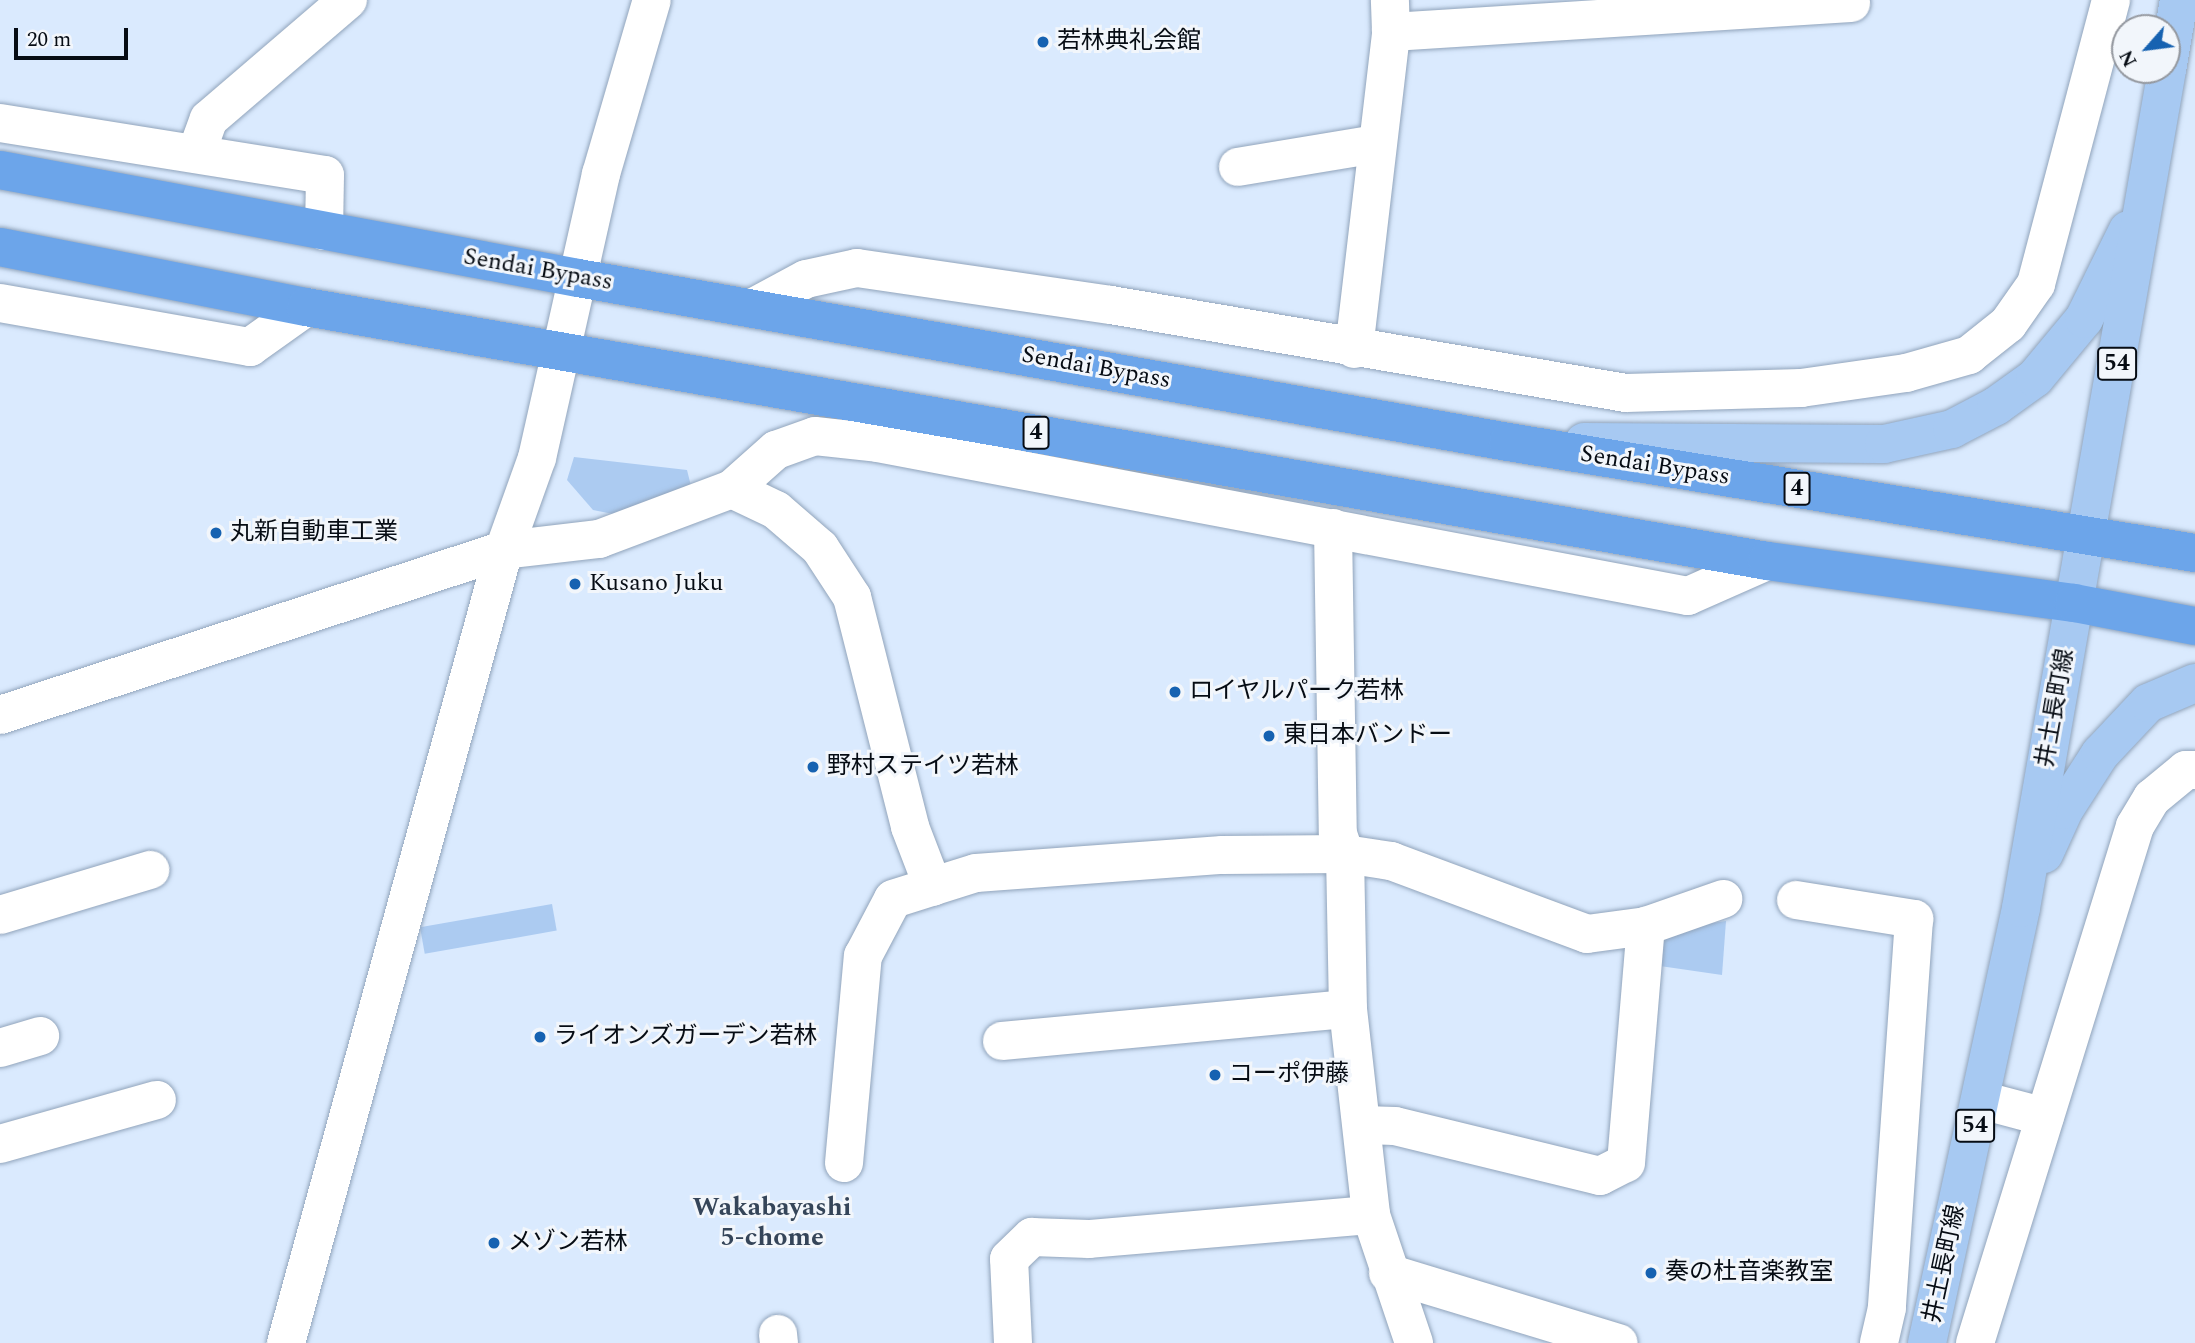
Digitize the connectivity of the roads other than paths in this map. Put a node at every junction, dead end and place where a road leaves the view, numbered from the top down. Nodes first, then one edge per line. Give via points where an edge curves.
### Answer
1 (348, 0) edge
2 (652, 0) edge
3 (2111, 0) edge
4 (1851, 3) dead end
5 (1391, 16) edge
6 (2165, 84) edge
7 (0, 123) edge
8 (1377, 144) junction
9 (195, 155) junction
10 (1238, 167) dead end
11 (0, 170) edge
12 (2147, 191) junction
13 (324, 231) junction
14 (0, 247) edge
15 (578, 278) junction
16 (0, 303) edge
17 (306, 307) junction
18 (754, 307) junction
19 (1353, 349) junction
20 (562, 350) junction
21 (1508, 442) junction
22 (732, 489) junction
23 (1333, 528) junction
24 (2086, 537) junction
25 (504, 550) junction
26 (2195, 553) edge
27 (1767, 561) junction
28 (2074, 603) junction
29 (2195, 625) edge
30 (2195, 683) edge
31 (0, 715) edge
32 (2195, 770) edge
33 (1345, 854) junction
34 (150, 870) dead end
35 (933, 887) junction
36 (1723, 899) dead end
37 (1796, 900) dead end
38 (2021, 908) junction
39 (0, 915) edge
40 (1646, 926) junction
41 (1348, 1009) junction
42 (40, 1035) dead end
43 (1002, 1041) dead end
44 (0, 1048) edge
45 (157, 1100) dead end
46 (1981, 1100) junction
47 (2045, 1117) junction
48 (1364, 1125) junction
49 (0, 1144) edge
50 (844, 1163) dead end
51 (1371, 1215) junction
52 (1388, 1273) junction
53 (286, 1343) edge
54 (1013, 1343) edge
55 (1413, 1343) edge
56 (1619, 1343) edge
57 (1879, 1343) edge
58 (1927, 1343) edge
59 (1975, 1343) edge

1 - 9 street via 209,119
2 - 15 street via 601,174
3 - 19 street via 2036,284 2008,324 1969,355 1906,373 1801,388 1626,393
4 - 5 street
5 - 8 street
6 - 12 main road, 井土長町線 / 54
7 - 9 street
8 - 10 street
8 - 19 street
9 - 13 street via 325,175
11 - 13 highway, Sendai Bypass / 4
12 - 21 main road via 2084,319 2035,378 1952,429 1884,444
12 - 24 main road, 井土長町線 / 54
13 - 15 highway, Sendai Bypass / 4
14 - 17 highway, 4
15 - 18 highway, Sendai Bypass / 4
15 - 20 street
16 - 17 street via 250,347
17 - 20 highway, 4
18 - 19 street via 806,279 857,268 1111,305
18 - 21 highway, Sendai Bypass / 4
20 - 25 street via 537,458
20 - 27 highway, 4
21 - 24 highway, Sendai Bypass / 4
22 - 23 street via 776,450 816,436 877,443
22 - 25 street via 600,539
22 - 35 street via 776,510 820,548 852,597 910,827
23 - 27 street via 1688,596
23 - 33 street via 1338,834
24 - 26 highway, Sendai Bypass / 4
24 - 28 main road, 井土長町線 / 54
25 - 31 street
25 - 53 street
27 - 28 highway, 4
28 - 29 highway, 4
28 - 38 main road, 井土長町線 / 54
30 - 38 main road via 2148,704 2100,754 2064,810
32 - 47 street via 2186,770 2152,798 2135,827
33 - 35 street via 1222,855 976,873
33 - 40 street via 1391,861 1587,934
33 - 41 street
34 - 39 street
35 - 50 street via 893,899 863,956
36 - 40 street
37 - 57 street via 1914,919 1887,1308
38 - 46 main road, 井土長町線 / 54
40 - 48 street via 1626,1163 1600,1175 1395,1126
41 - 43 street
41 - 48 street
42 - 44 street
45 - 49 street
46 - 47 street
46 - 58 main road, 井土長町線 / 54
47 - 59 street
48 - 51 street
51 - 52 street
51 - 54 street via 1089,1239 1032,1237 1009,1259
52 - 55 street
52 - 56 street

